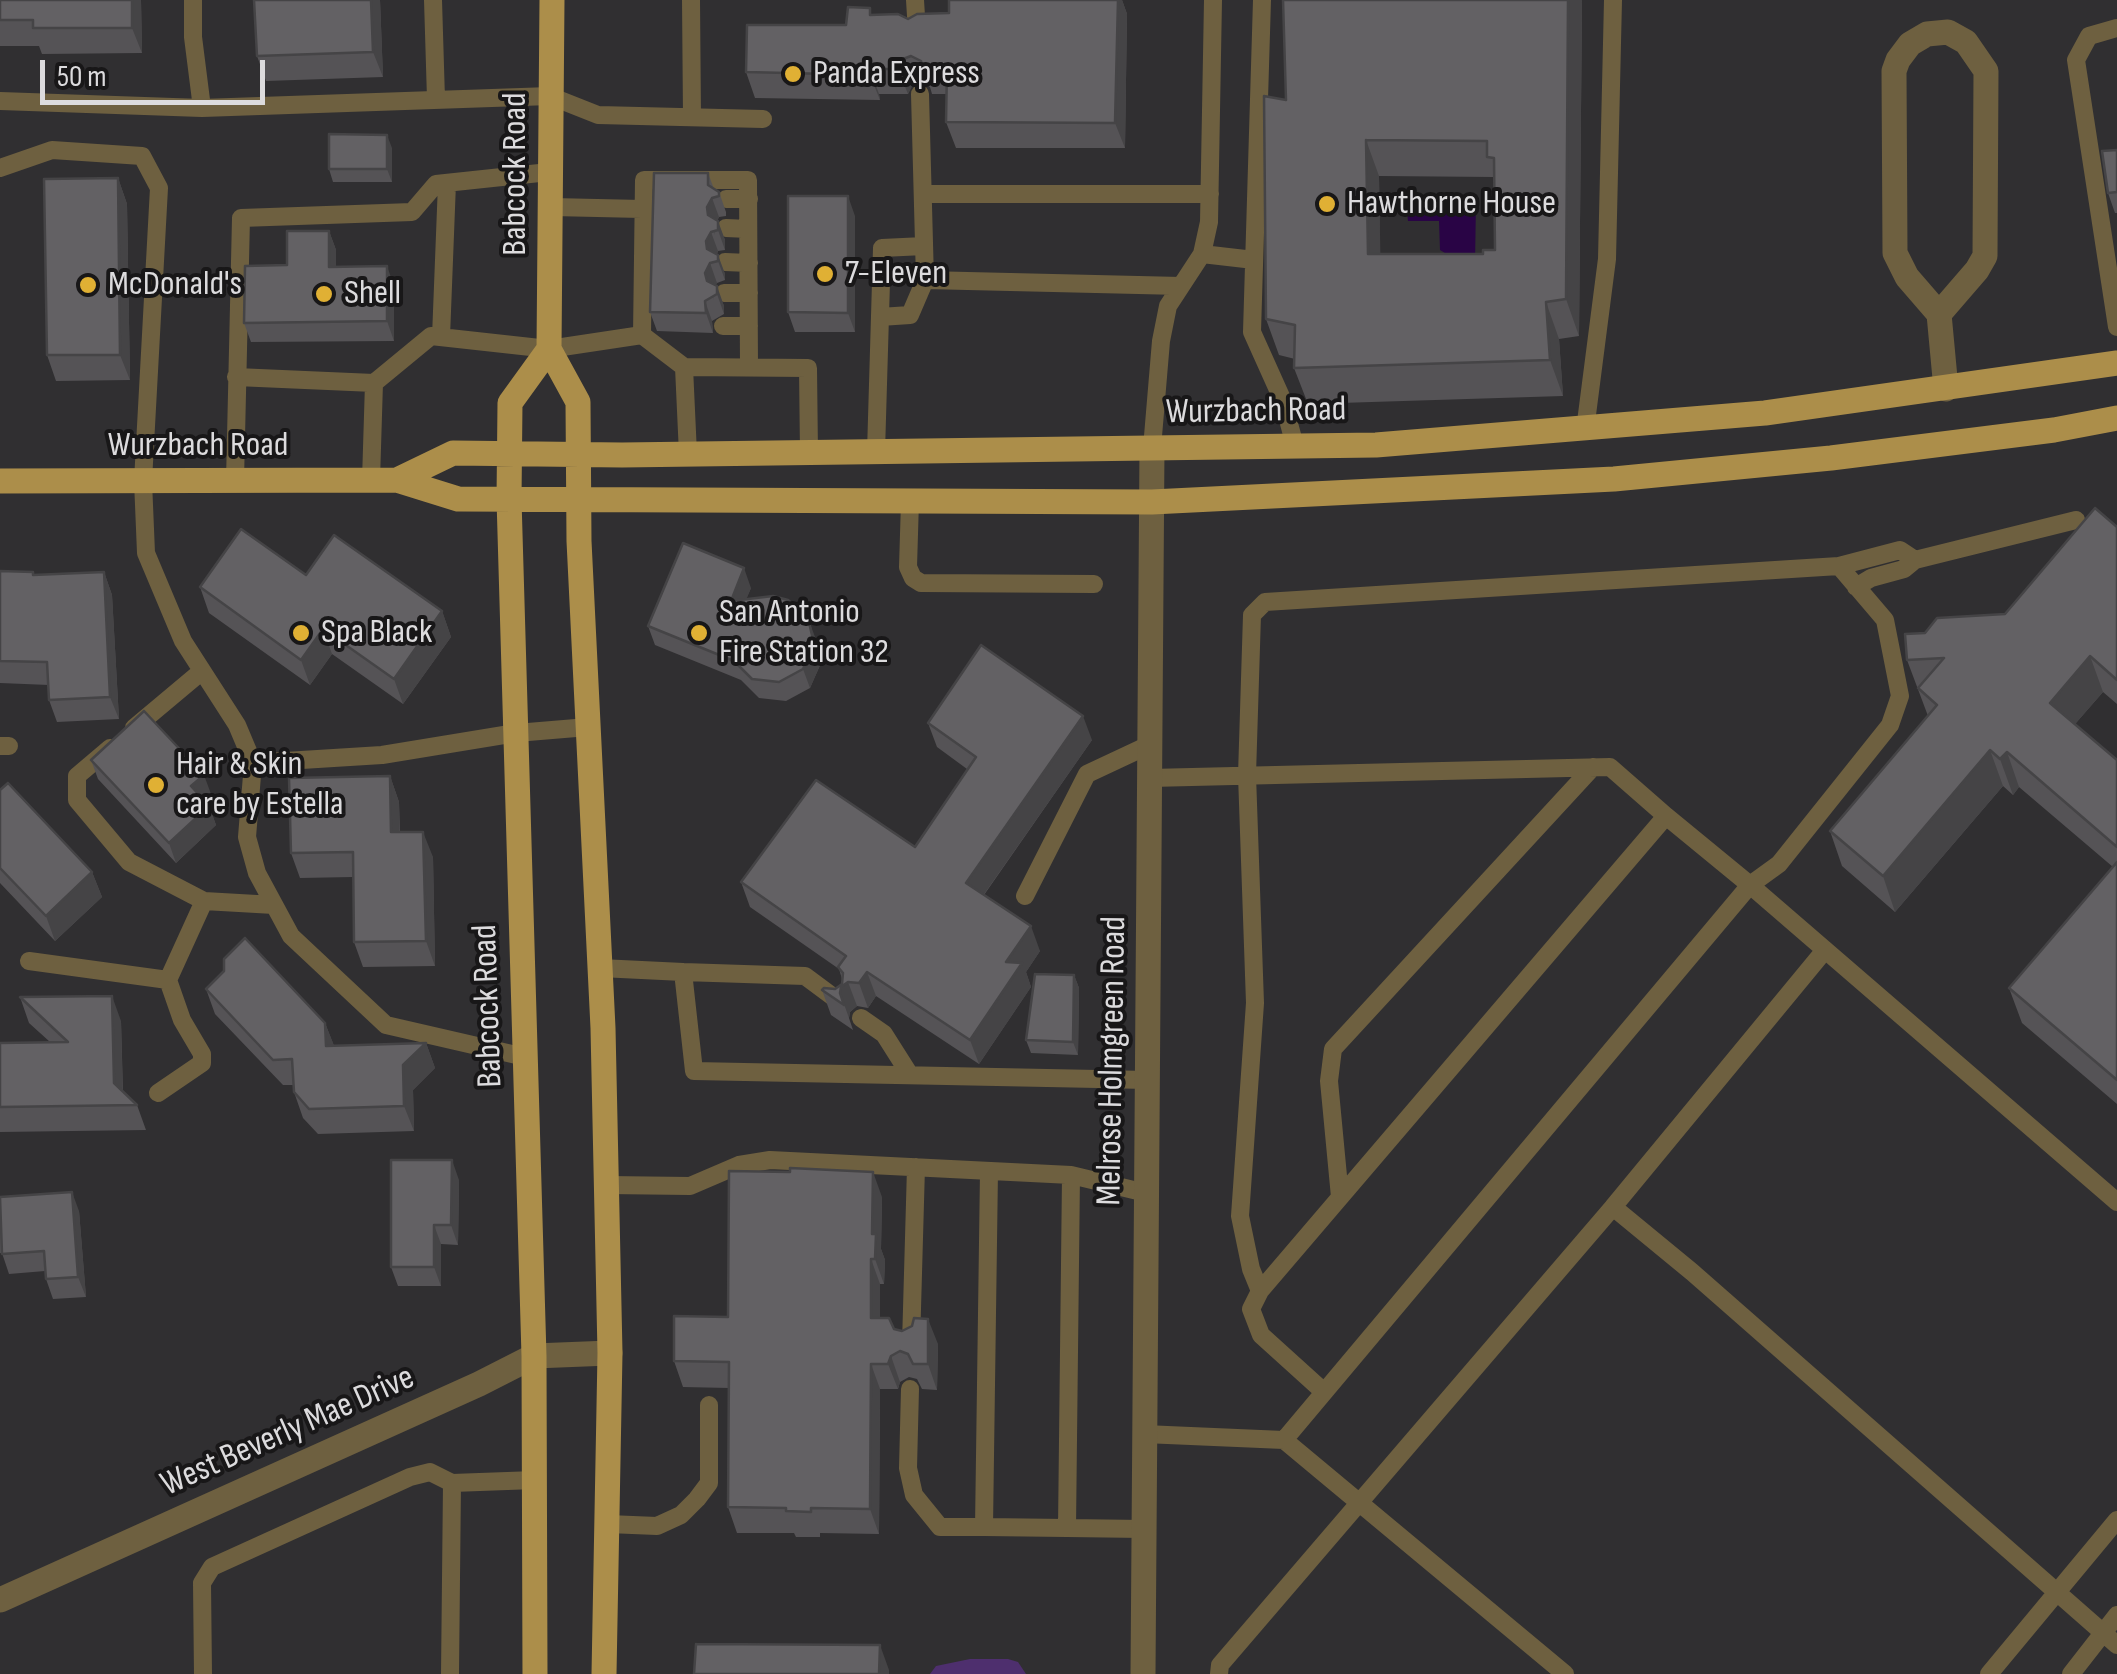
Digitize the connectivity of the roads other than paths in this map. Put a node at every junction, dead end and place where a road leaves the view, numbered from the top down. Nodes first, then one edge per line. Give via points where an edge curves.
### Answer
1 (193, 0) edge
2 (433, 0) edge
3 (552, 0) edge
4 (691, 0) edge
5 (915, 0) edge
6 (1213, 0) edge
7 (1262, 0) edge
8 (1613, 0) edge
9 (2117, 28) edge
10 (917, 32) edge
11 (920, 94) edge
12 (550, 96) junction
13 (436, 99) junction
14 (0, 101) edge
15 (202, 108) junction
16 (692, 117) junction
17 (763, 119) dead end
18 (0, 168) edge
19 (549, 172) junction
20 (446, 183) junction
21 (923, 194) junction
22 (1210, 194) junction
23 (726, 199) dead end
24 (748, 199) junction
25 (552, 207) junction
26 (650, 209) junction
27 (726, 228) dead end
28 (748, 229) junction
29 (924, 246) junction
30 (1202, 254) junction
31 (1254, 260) junction
32 (725, 262) dead end
33 (749, 263) junction
34 (2112, 265) edge
35 (925, 280) junction
36 (1180, 286) junction
37 (724, 293) dead end
38 (749, 293) junction
39 (1939, 314) junction
40 (880, 317) junction
41 (723, 326) dead end
42 (749, 326) junction
43 (2117, 327) edge
44 (647, 328) junction
45 (441, 337) junction
46 (549, 349) junction
47 (2117, 363) edge
48 (749, 366) junction
49 (684, 367) junction
50 (236, 377) junction
51 (374, 383) junction
52 (1946, 389) junction
53 (2117, 418) edge
54 (1585, 430) junction
55 (1295, 446) junction
56 (1152, 448) junction
57 (510, 452) junction
58 (876, 452) junction
59 (809, 453) junction
60 (580, 454) junction
61 (688, 454) junction
62 (384, 480) junction
63 (0, 481) edge
64 (143, 481) junction
65 (235, 481) junction
66 (510, 499) junction
67 (580, 499) junction
68 (910, 500) junction
69 (1152, 502) junction
70 (2076, 520) dead end
71 (1915, 560) junction
72 (1838, 566) junction
73 (1094, 584) dead end
74 (1856, 588) junction
75 (202, 671) junction
76 (588, 727) junction
77 (516, 733) junction
78 (1151, 744) junction
79 (253, 763) junction
80 (1593, 767) junction
81 (1248, 776) junction
82 (1150, 778) junction
83 (1666, 816) junction
84 (1750, 885) junction
85 (1025, 896) dead end
86 (204, 901) junction
87 (274, 905) junction
88 (1825, 950) junction
89 (29, 961) dead end
90 (600, 968) junction
91 (684, 972) junction
92 (168, 980) junction
93 (840, 1002) edge
94 (861, 1018) dead end
95 (526, 1057) junction
96 (910, 1075) junction
97 (1148, 1080) junction
98 (158, 1093) dead end
99 (916, 1167) junction
100 (989, 1171) junction
101 (1071, 1175) junction
102 (607, 1185) junction
103 (1146, 1193) junction
104 (1340, 1197) junction
105 (2117, 1202) edge
106 (1613, 1207) junction
107 (1260, 1290) junction
108 (911, 1344) edge
109 (610, 1353) junction
110 (534, 1356) junction
111 (910, 1389) edge
112 (1324, 1392) junction
113 (709, 1405) dead end
114 (1144, 1434) junction
115 (1284, 1440) junction
116 (535, 1480) junction
117 (452, 1483) junction
118 (1361, 1504) junction
119 (2117, 1520) edge
120 (608, 1524) junction
121 (984, 1527) junction
122 (1067, 1528) junction
123 (1144, 1529) junction
124 (2055, 1593) junction
125 (0, 1600) edge
126 (2117, 1615) edge
127 (2110, 1638) edge
128 (203, 1674) edge
129 (450, 1674) edge
130 (536, 1674) edge
131 (604, 1674) edge
132 (1143, 1674) edge
133 (1218, 1674) edge
134 (1564, 1674) edge
135 (1989, 1674) edge
136 (2071, 1674) edge

1 - 15 lane
2 - 13 lane
3 - 12 main road, Babcock Road
4 - 16 lane
5 - 10 lane
6 - 22 lane
7 - 31 lane
8 - 54 lane via 1607,260
9 - 34 lane via 2089,36 2076,60
11 - 21 lane
12 - 13 lane
12 - 16 lane via 598,115
12 - 19 main road, Babcock Road
13 - 15 lane
14 - 15 lane
16 - 17 lane
18 - 64 lane via 52,150 142,156 160,188
19 - 20 lane
19 - 25 main road, Babcock Road
20 - 45 lane
20 - 50 lane via 436,184 412,212 241,218
21 - 22 lane
21 - 29 lane
22 - 30 lane
23 - 24 lane
24 - 26 lane via 748,180 644,180
24 - 28 lane
25 - 26 lane
25 - 46 main road, Babcock Road
26 - 44 lane
27 - 28 lane
28 - 33 lane
29 - 35 lane
29 - 40 lane via 882,248
30 - 31 lane
30 - 36 lane
31 - 55 lane via 1252,332
32 - 33 lane
33 - 38 lane
34 - 43 lane
35 - 36 lane
35 - 40 lane via 910,315
36 - 56 lane via 1160,340
37 - 38 lane
38 - 42 lane
39 - 39 street via 1985,256 1986,71 1966,42 1948,32 1910,44 1894,72 1895,253
39 - 52 street
40 - 58 lane
41 - 42 lane
42 - 48 lane
44 - 46 lane
44 - 49 lane
45 - 46 lane
45 - 51 lane via 431,336
46 - 57 main road, Babcock Road via 510,403
46 - 60 main road, Babcock Road via 578,402
47 - 52 main road, Wurzbach Road
48 - 49 lane
48 - 59 lane via 808,368
49 - 61 lane
50 - 51 lane
50 - 65 lane
51 - 62 lane
52 - 54 main road, Wurzbach Road
53 - 69 main road, Wurzbach Road via 1831,458 1614,479
54 - 55 main road, Wurzbach Road
55 - 56 main road, Wurzbach Road
56 - 58 main road, Wurzbach Road
56 - 69 street, Melrose Holmgreen Road
57 - 60 main road, Wurzbach Road
57 - 62 main road, Wurzbach Road via 453,453
57 - 66 main road, Babcock Road
58 - 59 main road, Wurzbach Road
59 - 61 main road, Wurzbach Road
60 - 61 main road, Wurzbach Road
60 - 67 main road, Babcock Road
62 - 65 main road, Wurzbach Road
62 - 66 main road, Wurzbach Road via 458,499
63 - 64 main road, Wurzbach Road
64 - 65 main road, Wurzbach Road
64 - 75 lane via 146,554
66 - 67 main road, Wurzbach Road
66 - 77 main road, Babcock Road
67 - 68 main road, Wurzbach Road
67 - 76 main road, Babcock Road
68 - 69 main road, Wurzbach Road
68 - 73 lane via 908,567 921,582
69 - 78 street, Melrose Holmgreen Road
70 - 71 lane
71 - 72 lane via 1900,550
71 - 74 lane
72 - 74 lane
72 - 81 lane via 1265,602 1252,615
74 - 84 lane via 1885,620 1900,696 1890,725 1779,864
75 - 79 lane
75 - 86 lane via 77,776 77,800 129,862
76 - 77 lane
76 - 90 main road, Babcock Road
77 - 79 lane via 382,755
77 - 95 main road, Babcock Road
78 - 82 street, Melrose Holmgreen Road
78 - 85 lane via 1087,774
79 - 87 lane via 247,837
80 - 81 lane
80 - 83 lane via 1610,767
80 - 104 lane via 1334,1050 1329,1081
81 - 82 lane
81 - 107 lane via 1255,1003 1240,1216
82 - 97 street, Melrose Holmgreen Road
83 - 84 lane
83 - 104 lane
84 - 88 lane
84 - 112 lane
86 - 87 lane
86 - 92 lane
87 - 95 lane via 291,936 386,1025
88 - 105 lane
88 - 106 lane
89 - 92 lane
90 - 91 lane
90 - 102 main road, Babcock Road
91 - 93 lane via 805,976
91 - 96 lane via 694,1071
92 - 98 lane via 202,1063
94 - 96 lane via 884,1034
95 - 110 main road, Babcock Road
96 - 97 lane
97 - 103 street, Melrose Holmgreen Road
99 - 100 lane
99 - 102 lane via 770,1160 690,1186
99 - 108 lane
100 - 101 lane
100 - 121 lane
101 - 103 lane
101 - 122 lane
102 - 109 main road, Babcock Road
103 - 114 street, Melrose Holmgreen Road
104 - 107 lane
106 - 118 lane
106 - 124 lane
107 - 112 lane via 1251,1309 1261,1334
109 - 110 street, West Beverly Mae Drive
109 - 120 main road, Babcock Road
110 - 116 main road, Babcock Road
110 - 125 street, West Beverly Mae Drive
111 - 121 lane via 914,1495 940,1527
112 - 115 lane
113 - 120 lane via 708,1484 697,1499 657,1526
114 - 115 lane
114 - 123 street, Melrose Holmgreen Road
115 - 118 lane
116 - 117 lane
116 - 130 main road, Babcock Road
117 - 128 lane via 430,1472 410,1477 212,1567 202,1583
117 - 129 lane
118 - 133 lane
118 - 134 lane
119 - 124 lane
120 - 131 main road, Babcock Road
121 - 122 lane
122 - 123 lane
123 - 132 street, Melrose Holmgreen Road
124 - 127 lane
124 - 135 lane
126 - 127 lane
127 - 136 lane

